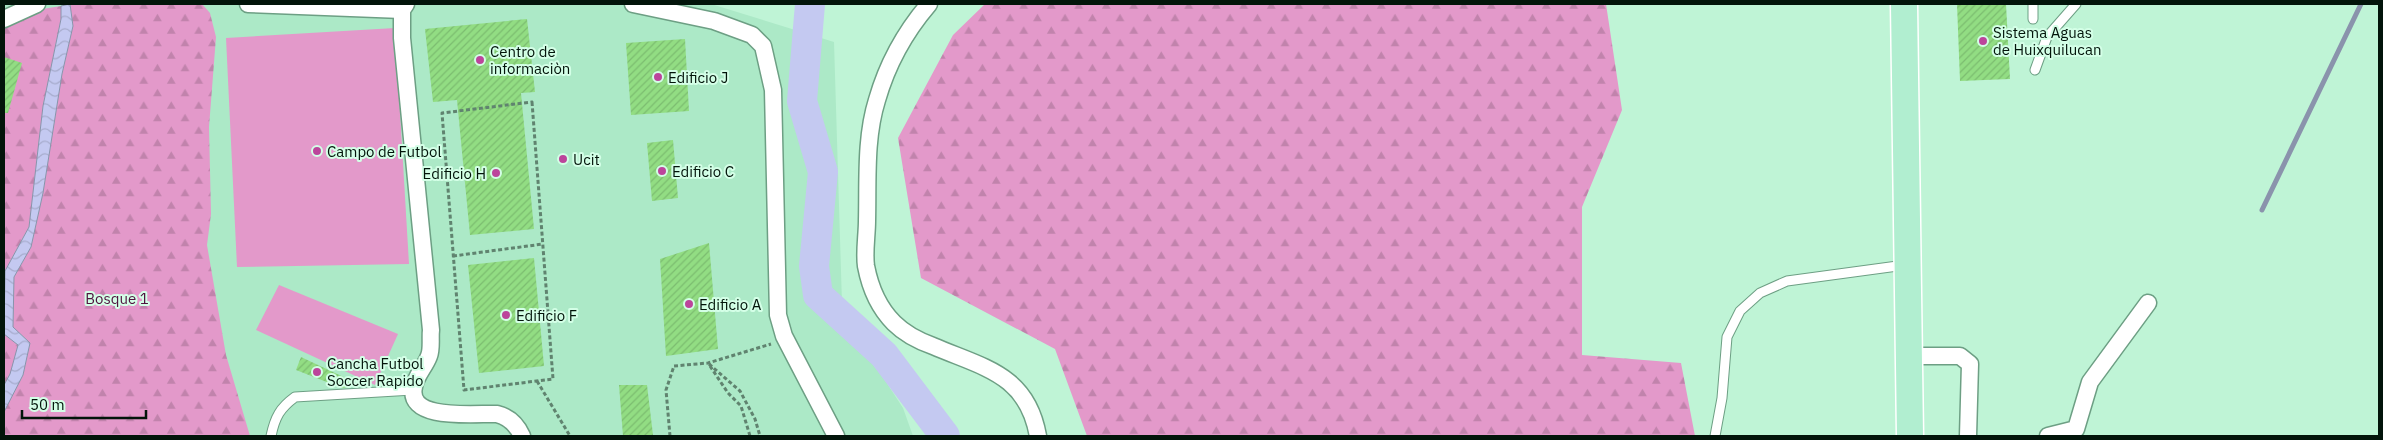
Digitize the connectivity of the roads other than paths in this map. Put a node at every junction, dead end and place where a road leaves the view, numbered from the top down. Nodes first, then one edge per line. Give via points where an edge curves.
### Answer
1 (37, 4) edge
2 (248, 4) edge
3 (633, 4) edge
4 (929, 4) edge
5 (1904, 4) edge
6 (2033, 4) edge
7 (2076, 4) edge
8 (404, 7) edge
9 (4, 19) edge
10 (2033, 19) dead end
11 (2035, 70) dead end
12 (1908, 264) junction
13 (2148, 303) dead end
14 (1909, 356) junction
15 (413, 390) junction
16 (271, 436) edge
17 (522, 436) edge
18 (836, 436) edge
19 (1038, 436) edge
20 (1715, 436) edge
21 (1910, 436) edge
22 (1968, 436) edge
23 (2048, 436) edge

1 - 9 street
2 - 8 street
3 - 18 street via 714,21 752,35 763,46 772,90 776,302 784,336
4 - 19 street via 910,26 889,69 870,128 866,265 877,301 894,324 914,339 1004,376 1018,389 1035,420
5 - 12 main road
6 - 10 lane
7 - 11 lane via 2047,37
8 - 15 street via 405,79 431,330 429,356
12 - 14 main road
12 - 20 lane via 1787,281 1760,293 1740,311 1727,337
13 - 23 street via 2090,382 2076,429
14 - 21 main road
14 - 22 street via 1960,356 1970,364
15 - 16 lane via 295,397 281,407
15 - 17 street via 416,403 423,409 439,413 506,416

